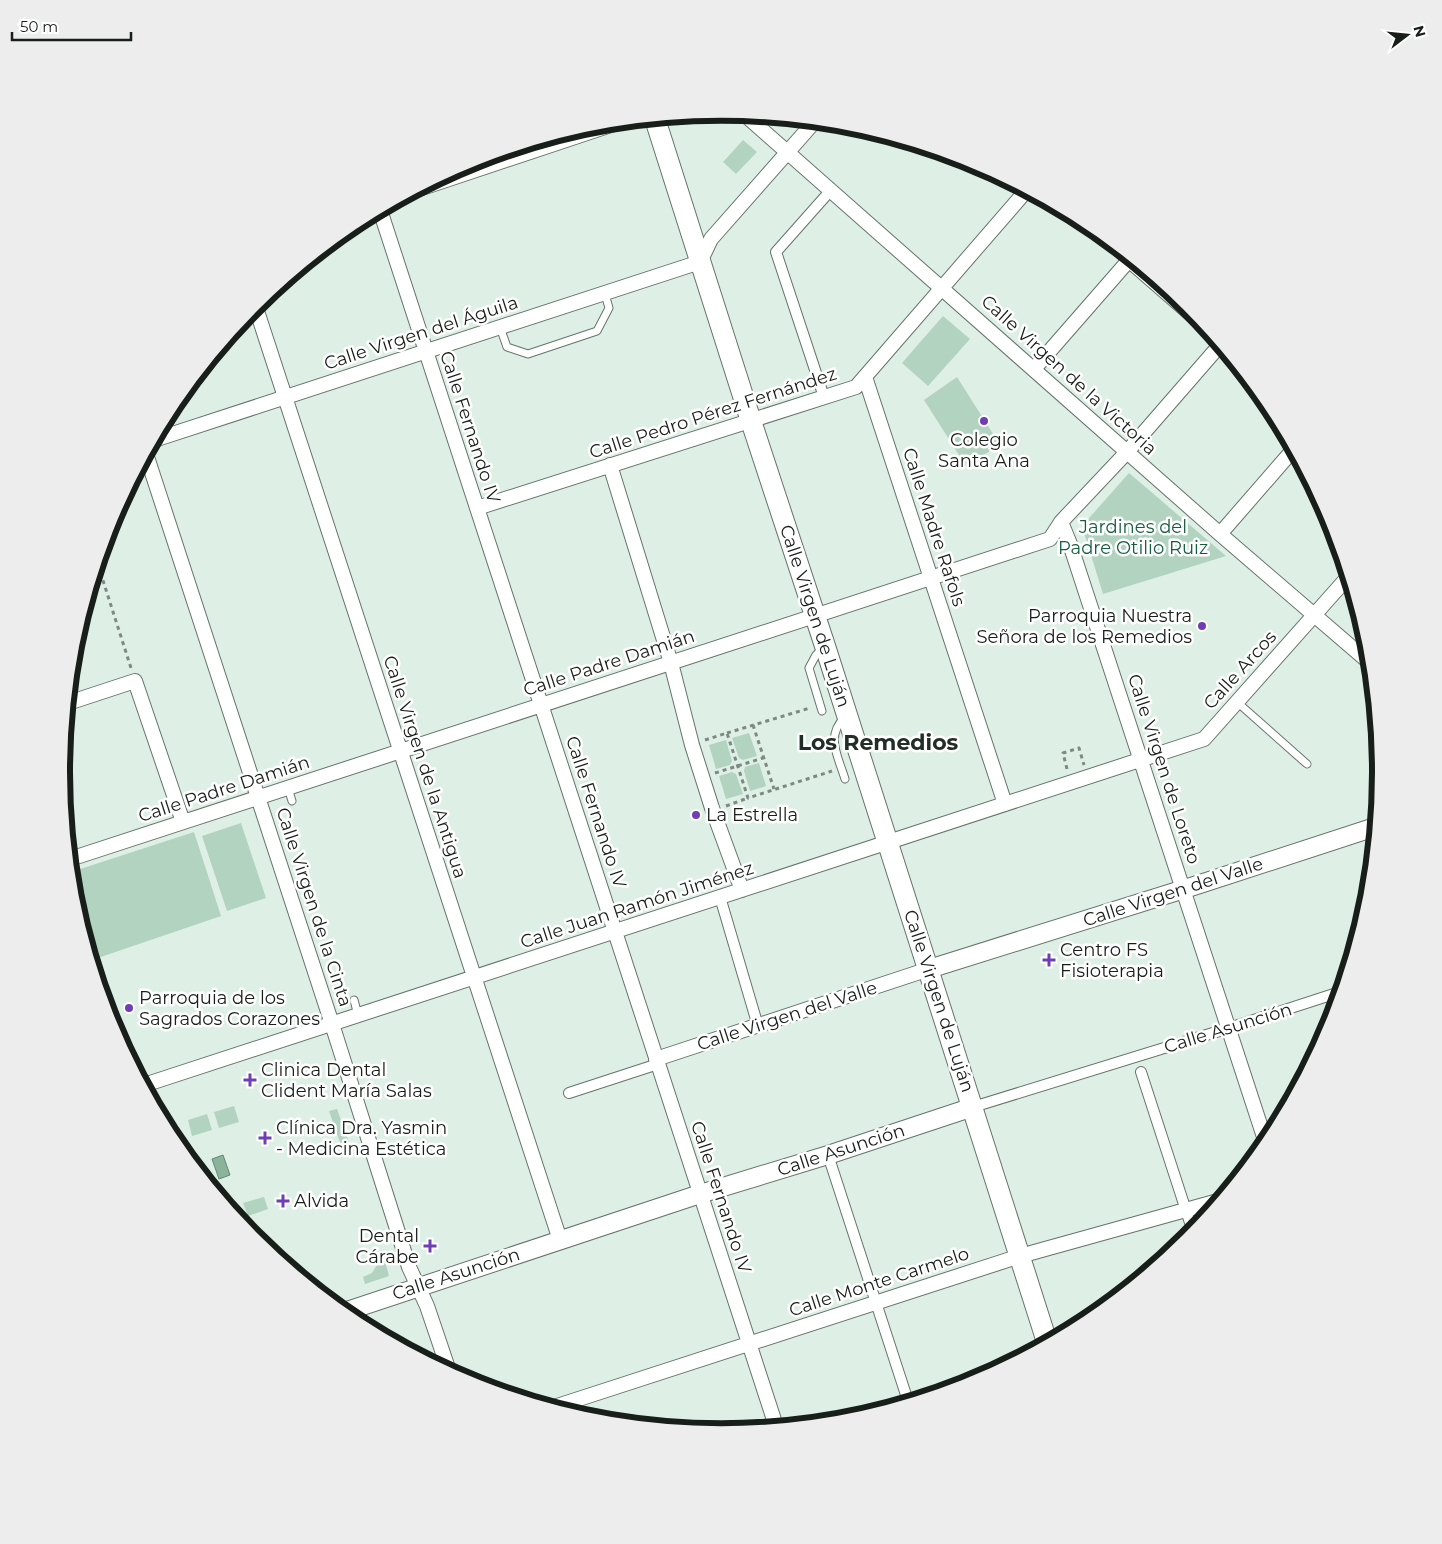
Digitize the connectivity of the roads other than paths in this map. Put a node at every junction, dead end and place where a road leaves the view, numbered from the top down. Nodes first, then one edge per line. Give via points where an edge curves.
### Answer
1 (753, 122) edge
2 (656, 125) edge
3 (809, 128) edge
4 (565, 140) edge
5 (787, 152) junction
6 (469, 172) edge
7 (831, 190) junction
8 (1022, 195) edge
9 (382, 217) edge
10 (700, 262) junction
11 (1126, 263) edge
12 (941, 288) junction
13 (605, 294) junction
14 (258, 315) edge
15 (500, 328) junction
16 (1216, 350) edge
17 (426, 352) junction
18 (1034, 369) junction
19 (865, 377) junction
20 (284, 397) junction
21 (824, 397) junction
22 (751, 421) junction
23 (163, 437) edge
24 (1127, 452) junction
25 (1289, 455) edge
26 (149, 462) edge
27 (610, 465) junction
28 (477, 508) junction
29 (1061, 522) junction
30 (1220, 534) junction
31 (931, 578) junction
32 (1343, 582) edge
33 (1314, 615) junction
34 (815, 616) junction
35 (825, 646) junction
36 (1361, 654) edge
37 (671, 663) junction
38 (74, 701) edge
39 (1236, 702) junction
40 (541, 706) junction
41 (822, 711) dead end
42 (847, 715) junction
43 (400, 752) junction
44 (1142, 760) junction
45 (1307, 764) dead end
46 (845, 779) dead end
47 (258, 798) junction
48 (1005, 804) junction
49 (183, 822) junction
50 (1369, 828) edge
51 (887, 842) junction
52 (76, 857) edge
53 (742, 890) junction
54 (1183, 890) junction
55 (720, 897) junction
56 (615, 932) junction
57 (929, 969) junction
58 (474, 977) junction
59 (1332, 995) edge
60 (354, 1000) dead end
61 (358, 1015) junction
62 (332, 1024) junction
63 (758, 1026) junction
64 (1228, 1028) junction
65 (657, 1062) junction
66 (1141, 1072) dead end
67 (149, 1083) edge
68 (569, 1093) dead end
69 (973, 1107) junction
70 (1263, 1133) edge
71 (828, 1155) junction
72 (700, 1194) junction
73 (1207, 1204) edge
74 (1186, 1210) junction
75 (1190, 1222) edge
76 (560, 1240) junction
77 (1020, 1256) junction
78 (418, 1287) junction
79 (876, 1303) junction
80 (353, 1309) edge
81 (1046, 1336) edge
82 (749, 1344) junction
83 (446, 1362) edge
84 (906, 1396) edge
85 (565, 1404) edge
86 (774, 1421) edge

1 - 5 street, Calle Virgen de la Victoria
2 - 10 main road, Calle Virgen de Luján
3 - 5 street
4 - 6 street
5 - 7 street, Calle Virgen de la Victoria
5 - 10 street via 711,238
7 - 12 street, Calle Virgen de la Victoria
7 - 21 street via 776,252
8 - 12 street, Calle Pedro Pérez Fernández
9 - 17 street, Calle Fernando IV
10 - 13 street, Calle Virgen del Águila
10 - 22 main road, Calle Virgen de Luján
11 - 18 street
12 - 18 street, Calle Virgen de la Victoria
12 - 19 street, Calle Pedro Pérez Fernández
13 - 15 street, Calle Virgen del Águila
13 - 15 lane via 609,308 598,331 528,354 507,347
14 - 20 street, Calle Virgen de la Antigua
15 - 17 street, Calle Virgen del Águila
16 - 24 street, Calle Padre Damián
17 - 20 street, Calle Virgen del Águila
17 - 28 street, Calle Fernando IV
18 - 24 street, Calle Virgen de la Victoria
19 - 21 street, Calle Pedro Pérez Fernández via 856,387
19 - 31 street, Calle Madre Rafols
20 - 23 street, Calle Virgen del Águila
20 - 43 street, Calle Virgen de la Antigua
21 - 22 street, Calle Pedro Pérez Fernández
22 - 27 street, Calle Pedro Pérez Fernández
22 - 34 main road, Calle Virgen de Luján
24 - 29 street, Calle Padre Damián
24 - 30 street, Calle Virgen de la Victoria
25 - 30 street
26 - 47 street, Calle Virgen de la Cinta
27 - 28 street, Calle Pedro Pérez Fernández
27 - 37 street
28 - 40 street, Calle Fernando IV
29 - 31 street, Calle Padre Damián via 1050,539
29 - 44 street, Calle Virgen de Loreto
30 - 33 street, Calle Virgen de la Victoria
31 - 34 street, Calle Padre Damián
31 - 48 street, Calle Madre Rafols
32 - 33 street, Calle Arcos
33 - 36 street, Calle Virgen de la Victoria
33 - 39 street, Calle Arcos
34 - 35 main road, Calle Virgen de Luján
34 - 37 street, Calle Padre Damián
35 - 41 lane via 809,668
35 - 42 main road, Calle Virgen de Luján
37 - 40 street, Calle Padre Damián
37 - 53 street via 692,745
38 - 49 street via 136,681
39 - 44 street, Calle Arcos via 1204,739
39 - 45 lane
40 - 43 street, Calle Padre Damián
40 - 56 street, Calle Fernando IV
42 - 46 lane via 834,733 834,744
42 - 51 main road, Calle Virgen de Luján
43 - 47 street, Calle Padre Damián via 290,794
43 - 58 street, Calle Virgen de la Antigua
44 - 48 street, Calle Juan Ramón Jiménez
44 - 54 street, Calle Virgen de Loreto
47 - 49 street, Calle Padre Damián
47 - 62 street, Calle Virgen de la Cinta
48 - 51 street, Calle Juan Ramón Jiménez
49 - 52 street, Calle Padre Damián
50 - 54 street, Calle Virgen del Valle
51 - 53 street, Calle Juan Ramón Jiménez
51 - 57 main road, Calle Virgen de Luján
53 - 55 street, Calle Juan Ramón Jiménez
54 - 57 street, Calle Virgen del Valle
54 - 64 street, Calle Virgen de Loreto
55 - 56 street, Calle Juan Ramón Jiménez
55 - 63 street
56 - 58 street, Calle Juan Ramón Jiménez
56 - 65 street, Calle Fernando IV
57 - 63 street, Calle Virgen del Valle
57 - 69 main road, Calle Virgen de Luján
58 - 61 street, Calle Juan Ramón Jiménez
58 - 76 street, Calle Virgen de la Antigua
59 - 64 street, Calle Asunción
60 - 61 lane
61 - 62 street, Calle Juan Ramón Jiménez
62 - 67 street, Calle Juan Ramón Jiménez
62 - 78 street, Calle Virgen de la Cinta
63 - 65 street, Calle Virgen del Valle
64 - 69 street, Calle Asunción
64 - 70 street, Calle Virgen de Loreto
65 - 68 street, Calle Virgen del Valle
65 - 72 street, Calle Fernando IV
66 - 74 street
69 - 71 street, Calle Asunción
69 - 77 main road, Calle Virgen de Luján
71 - 72 street, Calle Asunción
71 - 79 street
72 - 76 street, Calle Asunción
72 - 82 street, Calle Fernando IV
73 - 74 street, Calle Monte Carmelo
74 - 75 street
74 - 77 street, Calle Monte Carmelo
76 - 78 street, Calle Asunción
77 - 79 street, Calle Monte Carmelo
77 - 81 main road, Calle Virgen de Luján
78 - 80 street, Calle Asunción
78 - 83 street, Calle Virgen de la Cinta
79 - 82 street, Calle Monte Carmelo
79 - 84 street
82 - 85 street, Calle Monte Carmelo
82 - 86 street, Calle Fernando IV

